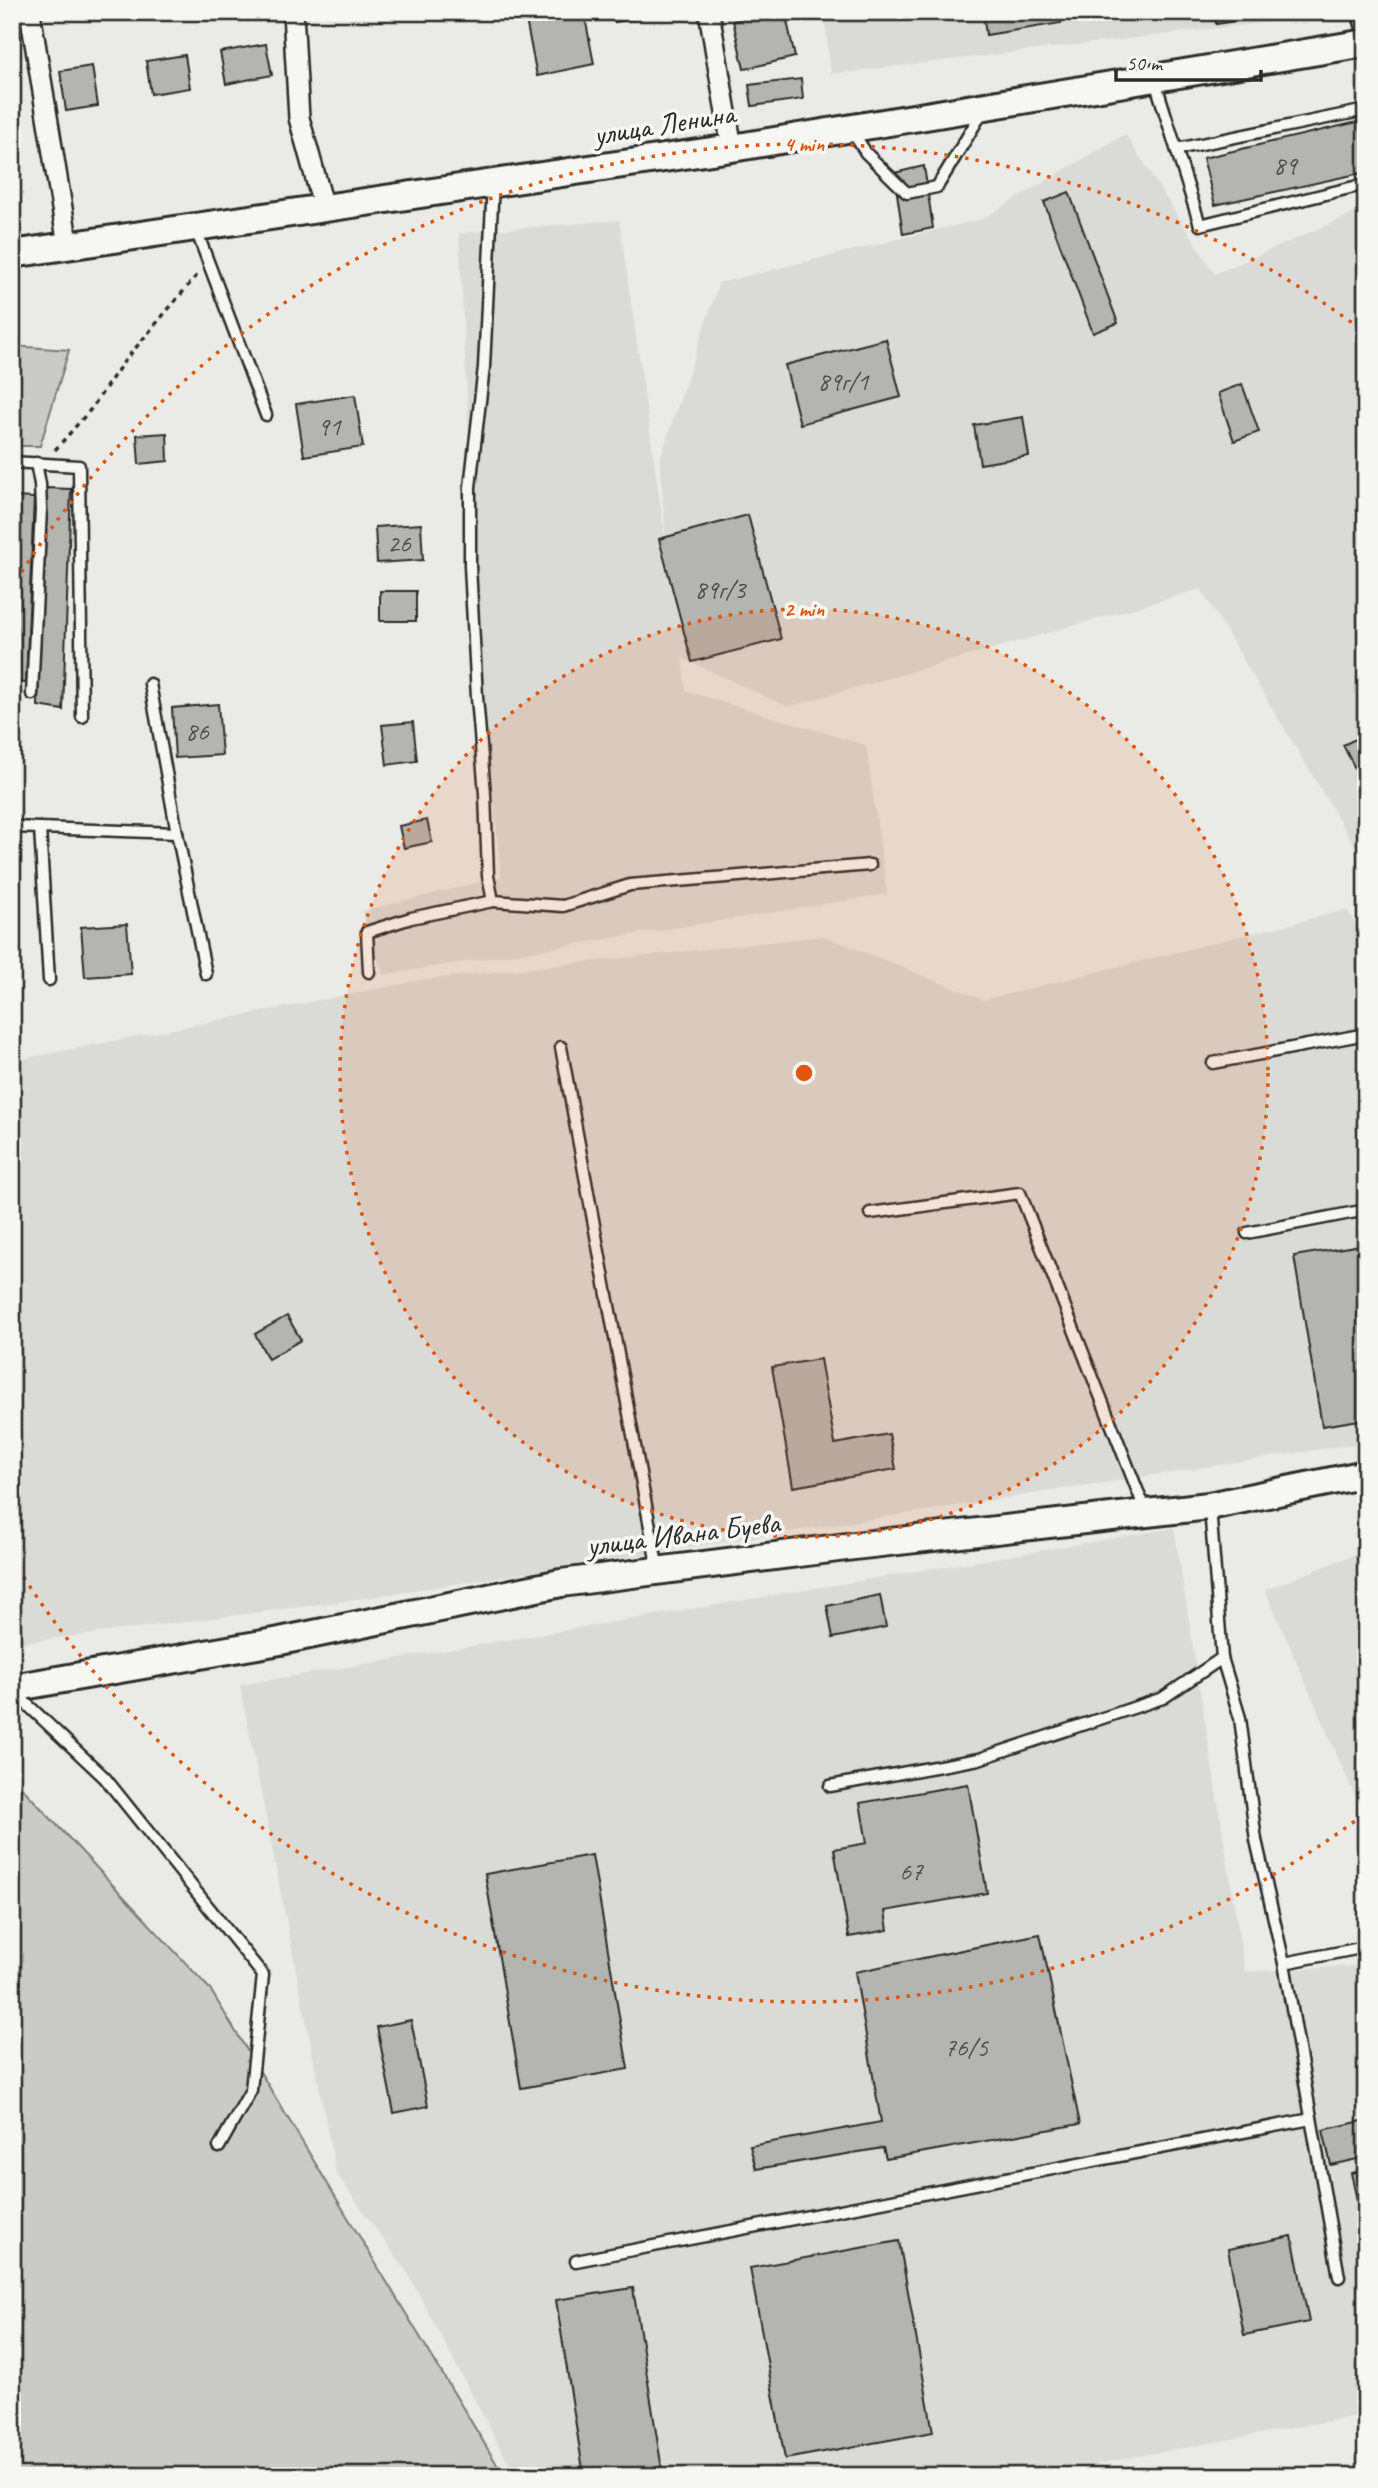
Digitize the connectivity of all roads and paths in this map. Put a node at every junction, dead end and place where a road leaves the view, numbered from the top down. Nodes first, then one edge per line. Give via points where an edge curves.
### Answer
1 (30, 12) edge
2 (293, 12) edge
3 (709, 12) edge
4 (1362, 12) edge
5 (1366, 26) edge
6 (1366, 43) edge
7 (1154, 78) junction
8 (986, 105) junction
9 (1366, 110) edge
10 (850, 128) junction
11 (732, 148) junction
12 (1177, 149) junction
13 (493, 183) junction
14 (1366, 184) edge
15 (324, 208) junction
16 (195, 227) junction
17 (68, 245) junction
18 (12, 254) edge
19 (209, 262) junction
20 (266, 415) dead end
21 (12, 462) edge
22 (40, 464) junction
23 (150, 684) dead end
24 (32, 694) dead end
25 (82, 717) dead end
26 (12, 827) edge
27 (40, 828) junction
28 (177, 833) junction
29 (870, 865) dead end
30 (493, 901) junction
31 (369, 972) dead end
32 (206, 974) dead end
33 (49, 980) dead end
34 (1366, 1034) edge
35 (561, 1047) dead end
36 (1213, 1063) dead end
37 (1366, 1210) edge
38 (870, 1213) dead end
39 (1247, 1233) dead end
40 (1366, 1474) edge
41 (1209, 1506) junction
42 (1146, 1513) junction
43 (659, 1571) junction
44 (1222, 1658) junction
45 (12, 1689) edge
46 (830, 1786) dead end
47 (1366, 1947) edge
48 (1284, 1963) junction
49 (1311, 2119) junction
50 (219, 2147) dead end
51 (576, 2261) dead end
52 (1339, 2277) dead end

1 - 17 street
2 - 15 street via 299,118
3 - 11 street
4 - 5 street
6 - 7 main road, улица Ленина
7 - 8 main road, улица Ленина
7 - 12 lane
8 - 10 main road, улица Ленина
8 - 10 lane via 937,187 908,192 866,153
9 - 12 lane
10 - 11 main road, улица Ленина
11 - 13 main road, улица Ленина
12 - 14 lane via 1200,225
13 - 15 main road, улица Ленина
13 - 30 lane via 484,366 470,487 477,697
15 - 16 main road, улица Ленина
16 - 17 main road, улица Ленина
16 - 19 lane
17 - 18 main road, улица Ленина
19 - 20 lane
19 - 22 path
21 - 22 lane
22 - 24 lane
22 - 25 lane via 79,466
23 - 28 lane
26 - 27 lane
27 - 28 lane
27 - 33 lane
28 - 32 lane
29 - 30 lane via 630,886 562,906
30 - 31 lane via 367,932
34 - 36 lane
35 - 43 lane
37 - 39 lane
38 - 42 lane via 1020,1193
40 - 41 main road, улица Ивана Буева
41 - 42 main road, улица Ивана Буева
41 - 44 lane
42 - 43 main road, улица Ивана Буева
43 - 45 main road, улица Ивана Буева via 561,1583 280,1641
44 - 46 lane via 1163,1698 979,1759
44 - 48 lane via 1240,1718 1256,1840
45 - 50 lane via 105,1778 263,1975 251,2090
47 - 48 lane
48 - 49 lane
49 - 51 lane
49 - 52 lane

